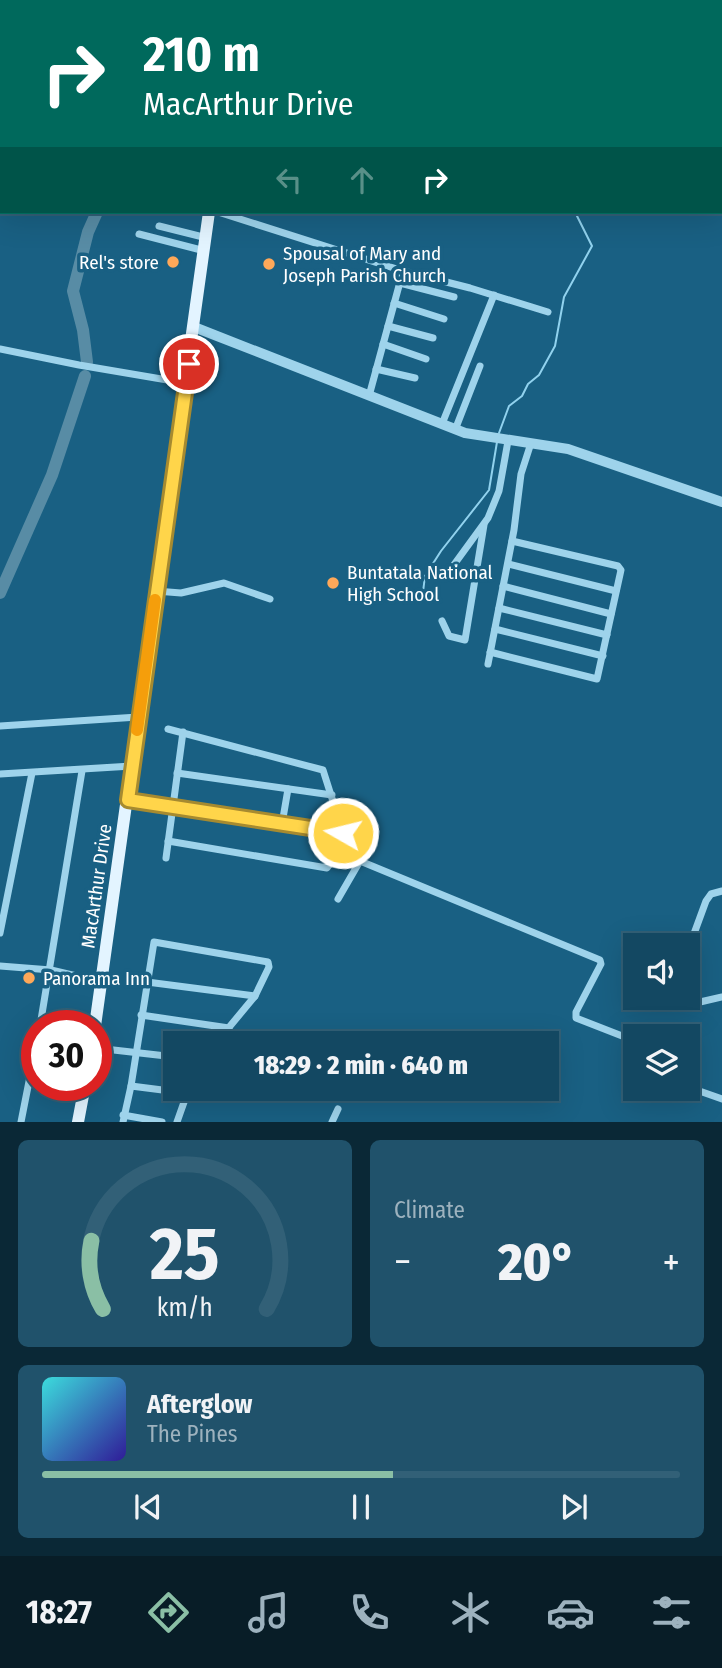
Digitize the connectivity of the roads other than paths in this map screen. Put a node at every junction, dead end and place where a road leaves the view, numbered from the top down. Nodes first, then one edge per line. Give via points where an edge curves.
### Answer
1 (209, 214) edge
2 (224, 214) edge
3 (159, 226) dead end
4 (139, 234) dead end
5 (207, 238) junction
6 (205, 251) junction
7 (403, 271) junction
8 (400, 283) junction
9 (494, 295) junction
10 (454, 298) dead end
11 (394, 303) junction
12 (548, 312) dead end
13 (444, 319) dead end
14 (388, 326) junction
15 (194, 327) junction
16 (433, 338) dead end
17 (383, 344) junction
18 (0, 349) edge
19 (426, 359) dead end
20 (480, 366) dead end
21 (376, 369) junction
22 (415, 378) dead end
23 (186, 383) junction
24 (369, 396) junction
25 (442, 424) junction
26 (455, 429) junction
27 (506, 440) junction
28 (531, 443) junction
29 (722, 502) edge
30 (484, 525) junction
31 (512, 541) junction
32 (508, 564) junction
33 (453, 566) dead end
34 (503, 586) junction
35 (156, 591) junction
36 (616, 591) junction
37 (270, 599) dead end
38 (499, 608) junction
39 (611, 614) junction
40 (442, 621) dead end
41 (495, 629) junction
42 (607, 635) junction
43 (490, 652) junction
44 (603, 656) junction
45 (488, 664) dead end
46 (139, 717) junction
47 (0, 726) edge
48 (167, 729) dead end
49 (183, 732) junction
50 (132, 766) junction
51 (82, 771) junction
52 (177, 772) junction
53 (32, 773) junction
54 (0, 774) edge
55 (288, 789) junction
56 (331, 795) junction
57 (128, 800) junction
58 (172, 808) junction
59 (282, 824) junction
60 (343, 833) junction
61 (168, 841) junction
62 (166, 858) dead end
63 (360, 861) junction
64 (722, 891) edge
65 (338, 899) dead end
66 (0, 933) edge
67 (694, 933) edge
68 (0, 965) edge
69 (51, 970) junction
70 (103, 982) junction
71 (147, 982) junction
72 (255, 996) junction
73 (722, 996) edge
74 (700, 1003) edge
75 (43, 1010) edge
76 (98, 1010) edge
77 (141, 1015) junction
78 (229, 1028) junction
79 (226, 1031) edge
80 (623, 1036) edge
81 (112, 1050) edge
82 (137, 1052) junction
83 (163, 1055) edge
84 (131, 1086) junction
85 (163, 1089) edge
86 (700, 1091) edge
87 (722, 1099) edge
88 (25, 1101) edge
89 (82, 1101) edge
90 (184, 1101) edge
91 (338, 1109) dead end
92 (123, 1118) edge
93 (21, 1122) edge
94 (78, 1122) edge
95 (162, 1122) edge
96 (177, 1122) edge
97 (332, 1122) edge

1 - 5 main road, MacArthur Drive
2 - 7 street
3 - 5 street
4 - 6 street
5 - 6 main road, MacArthur Drive
6 - 15 main road, MacArthur Drive
7 - 8 street
7 - 9 street
8 - 10 street
8 - 11 street
9 - 12 street
9 - 25 street
11 - 13 street
11 - 14 street
14 - 16 street
14 - 17 street
15 - 23 main road, MacArthur Drive
15 - 24 street
17 - 19 street
17 - 21 street
18 - 23 street
20 - 26 street
21 - 22 street
21 - 24 street
23 - 35 main road, MacArthur Drive
24 - 25 street
25 - 26 street
26 - 27 street
27 - 28 street
27 - 30 street via 499,491
28 - 29 street via 568,449
28 - 31 street via 521,474
30 - 33 street
30 - 40 street via 465,640 449,636
31 - 32 street
31 - 36 street via 620,567
32 - 34 street
32 - 36 street
34 - 38 street
34 - 39 street
35 - 37 street via 181,593 224,583
35 - 46 main road, MacArthur Drive
36 - 39 street
38 - 41 street
38 - 42 street
39 - 42 street
41 - 43 street
41 - 44 street
42 - 44 street
43 - 44 street via 596,681
43 - 45 street
46 - 47 street
46 - 50 main road, MacArthur Drive
48 - 49 street
49 - 52 street
49 - 56 street via 323,770
50 - 51 street
50 - 57 main road, MacArthur Drive
51 - 53 street
51 - 69 street
52 - 55 street
52 - 58 street
53 - 54 street
53 - 66 street
55 - 56 street
55 - 59 street
56 - 60 street
57 - 58 street
57 - 70 main road, MacArthur Drive
58 - 59 street
58 - 61 street
59 - 60 street
60 - 61 street via 340,850 324,869
60 - 63 street via 367,838
61 - 62 street
63 - 65 street
63 - 80 street via 600,960 576,1018
64 - 67 street via 706,901
68 - 69 street
69 - 70 street
69 - 75 street
70 - 76 main road, MacArthur Drive
71 - 72 street
71 - 72 street via 152,945 157,942 268,962
71 - 77 street
72 - 78 street
73 - 74 street
77 - 78 street
77 - 82 street
78 - 79 street
81 - 82 street
82 - 83 street
82 - 84 street
84 - 85 street
84 - 92 street
86 - 87 street
88 - 93 street
89 - 94 main road
90 - 96 street
91 - 97 street
92 - 95 street

